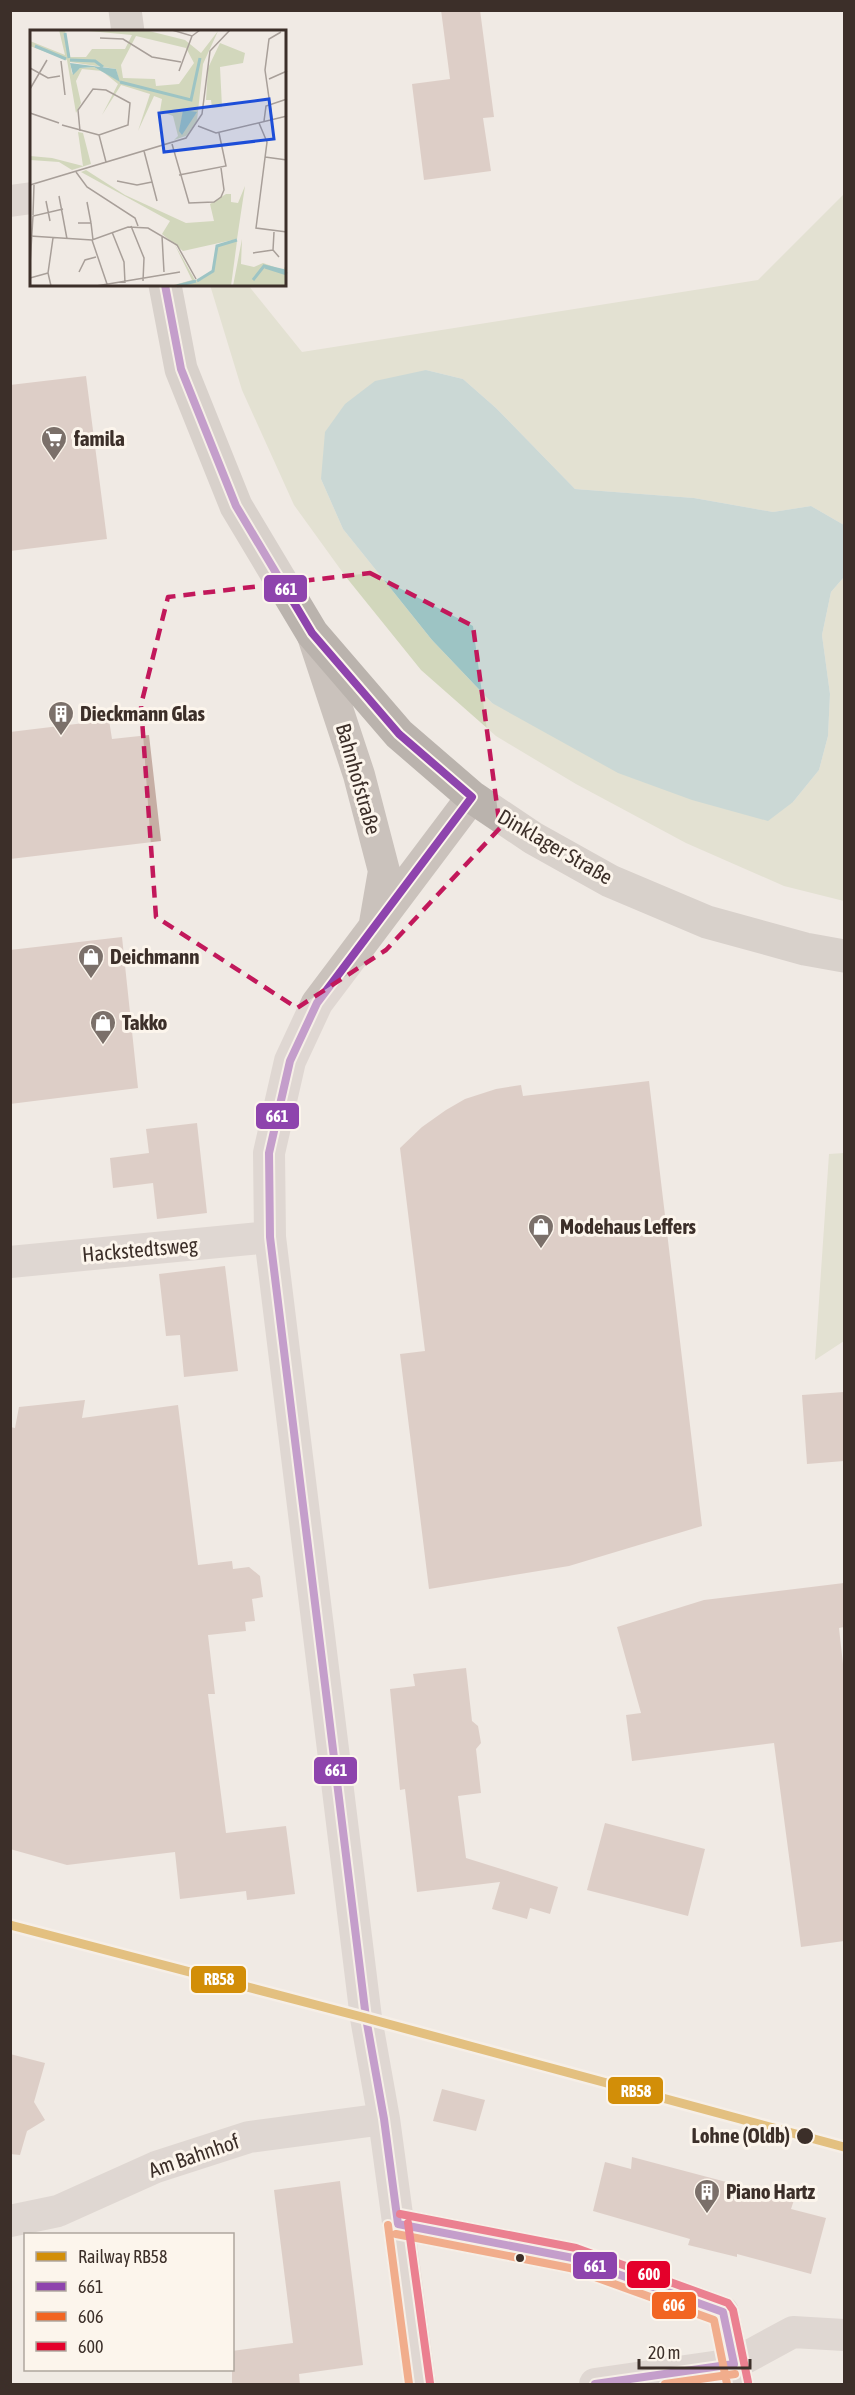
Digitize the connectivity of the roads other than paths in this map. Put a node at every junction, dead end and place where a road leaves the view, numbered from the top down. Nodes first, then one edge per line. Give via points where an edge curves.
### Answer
1 (125, 10) edge
2 (128, 30) edge
3 (30, 198) edge
4 (10, 201) edge
5 (165, 286) edge
6 (312, 633) junction
7 (472, 797) junction
8 (374, 927) junction
9 (844, 956) edge
10 (270, 1237) junction
11 (10, 1262) edge
12 (384, 2119) junction
13 (10, 2221) edge
14 (398, 2224) junction
15 (844, 2336) edge
16 (736, 2374) edge
17 (420, 2385) edge
18 (595, 2385) edge

1 - 2 main road
3 - 4 street
5 - 6 main road, Dinklager Straße via 182,369 236,506
6 - 7 main road, Dinklager Straße via 399,734
6 - 8 street, Bahnhofstraße via 359,775 384,871
7 - 8 street, Bahnhofstraße
7 - 9 main road, Dinklager Straße via 533,838 621,885 707,922
8 - 10 street, Bahnhofstraße via 317,1003 290,1061 269,1154
10 - 11 street, Hackstedtsweg
10 - 12 street, Bahnhofstraße via 366,2018
12 - 13 street, Am Bahnhof via 249,2137 156,2167 58,2211
12 - 14 street, Bahnhofstraße
14 - 16 street via 573,2258 723,2312
14 - 17 street, Bahnhofstraße
15 - 16 street via 793,2332
16 - 18 street

